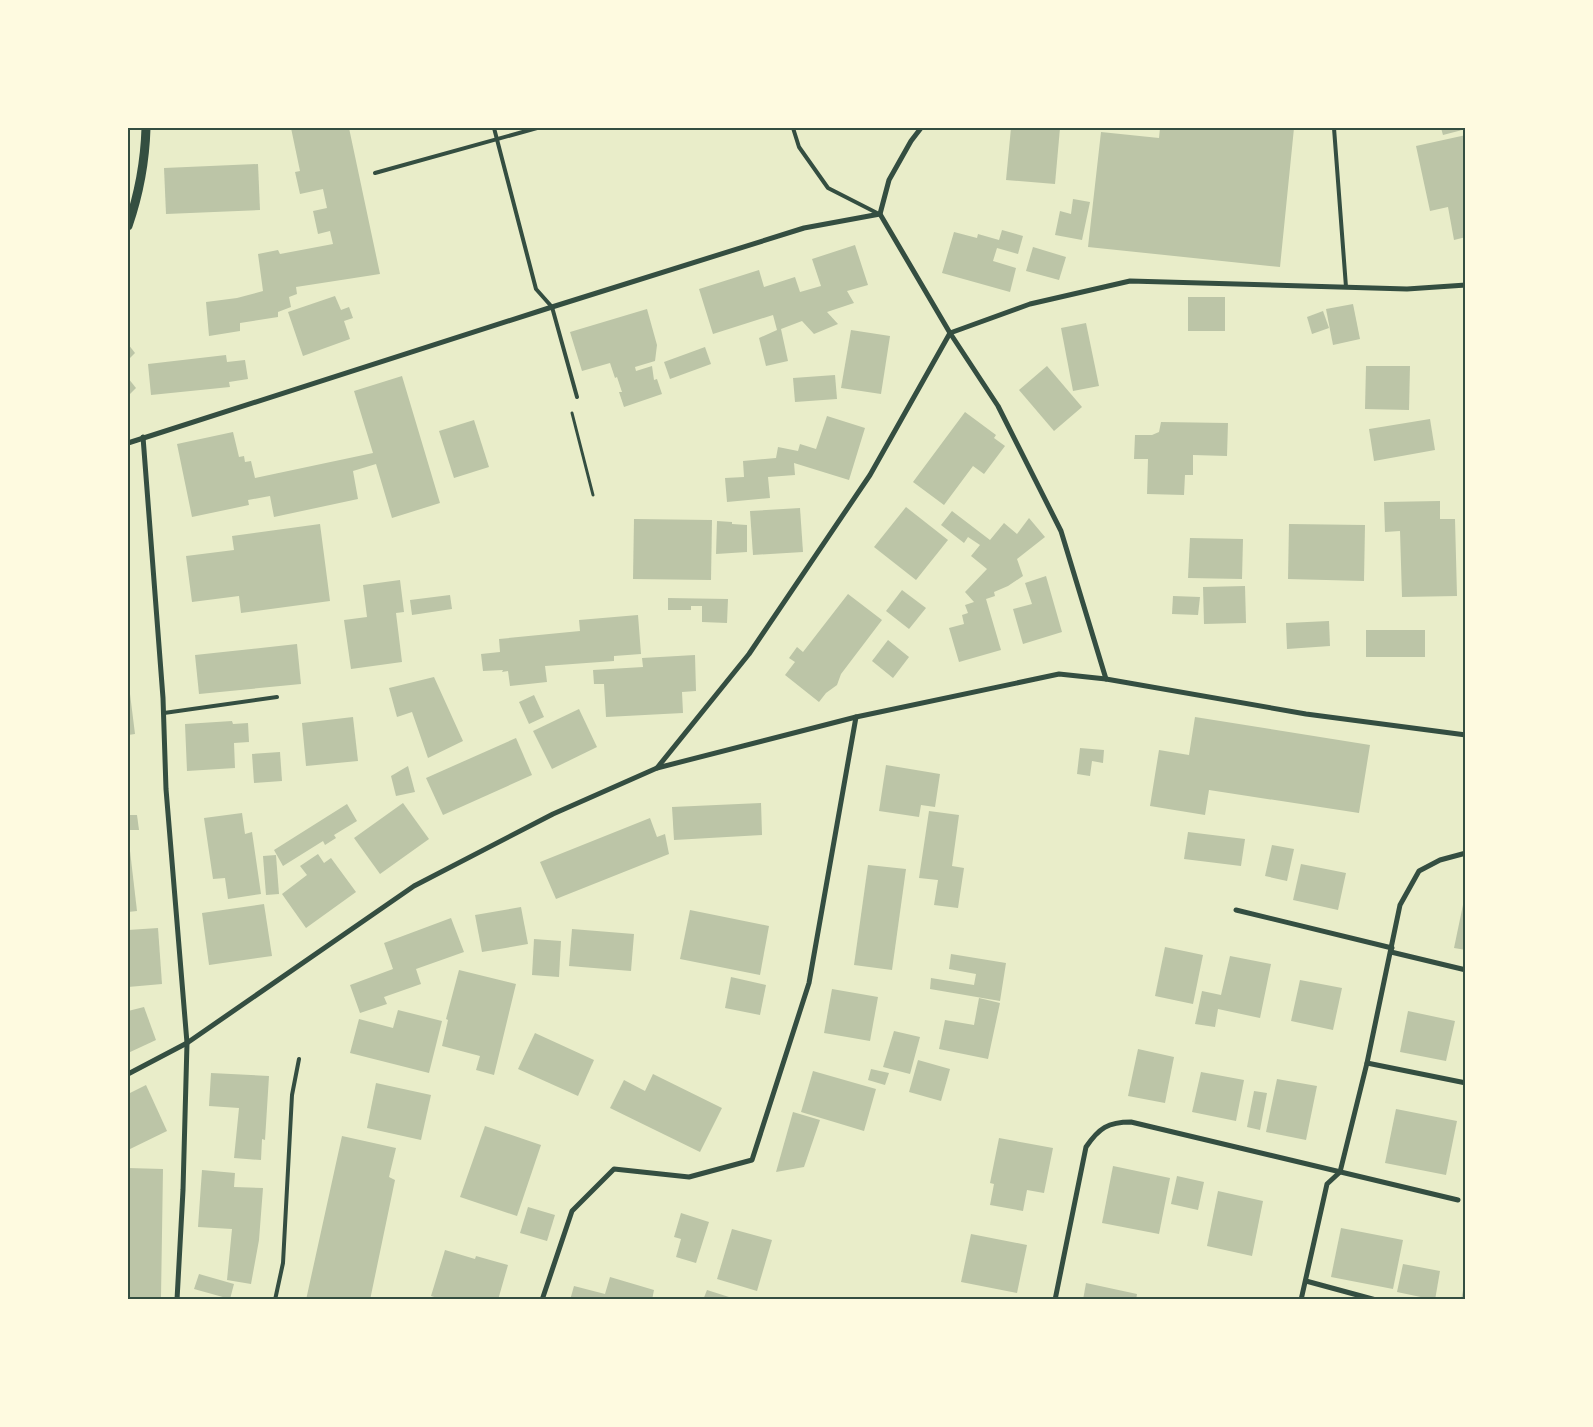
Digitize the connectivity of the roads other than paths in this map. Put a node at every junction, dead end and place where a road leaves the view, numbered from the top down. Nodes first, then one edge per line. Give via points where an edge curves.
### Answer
1 (146, 128) edge
2 (494, 128) edge
3 (537, 128) edge
4 (793, 128) edge
5 (921, 128) edge
6 (1334, 128) edge
7 (497, 139) junction
8 (375, 173) dead end
9 (880, 214) junction
10 (128, 226) edge
11 (1466, 285) edge
12 (1346, 287) junction
13 (552, 307) junction
14 (950, 333) junction
15 (577, 397) road end
16 (143, 437) junction
17 (128, 443) edge
18 (1106, 679) junction
19 (277, 697) dead end
20 (164, 713) junction
21 (856, 717) junction
22 (1466, 735) edge
23 (657, 768) junction
24 (1466, 853) edge
25 (1236, 910) dead end
26 (1391, 950) junction
27 (1466, 970) edge
28 (187, 1043) junction
29 (299, 1059) dead end
30 (1367, 1063) junction
31 (128, 1074) edge
32 (1466, 1083) edge
33 (1340, 1172) junction
34 (1458, 1200) dead end
35 (1306, 1281) junction
36 (177, 1300) edge
37 (275, 1300) edge
38 (542, 1300) edge
39 (1055, 1300) edge
40 (1301, 1300) edge
41 (1376, 1300) edge

1 - 10 street via 145,154
2 - 7 lane
3 - 7 lane
4 - 9 lane via 799,147 828,188
5 - 9 street via 889,180
6 - 12 lane
7 - 8 lane
7 - 13 lane via 536,289
9 - 13 street via 804,228
9 - 14 street
11 - 12 street via 1407,289
12 - 14 street via 1130,280 1030,304
13 - 15 lane
13 - 16 street
14 - 18 street via 998,406 1061,531
14 - 23 street via 870,475 749,654
16 - 17 street
16 - 20 street
18 - 21 street via 1059,674
18 - 22 street via 1306,714
19 - 20 lane
20 - 28 street via 166,789
21 - 23 street
21 - 38 street via 809,983 752,1160 689,1177 614,1169 572,1210
23 - 28 street via 553,814 414,886
24 - 26 street via 1440,860 1419,871 1400,905
25 - 26 street
26 - 27 street
26 - 30 street
28 - 31 street
28 - 36 street
29 - 37 lane via 292,1095 283,1263
30 - 32 street
30 - 33 street
33 - 34 street
33 - 35 street via 1327,1184
33 - 39 street via 1131,1122 1116,1122 1103,1127 1086,1147
35 - 40 street
35 - 41 street

